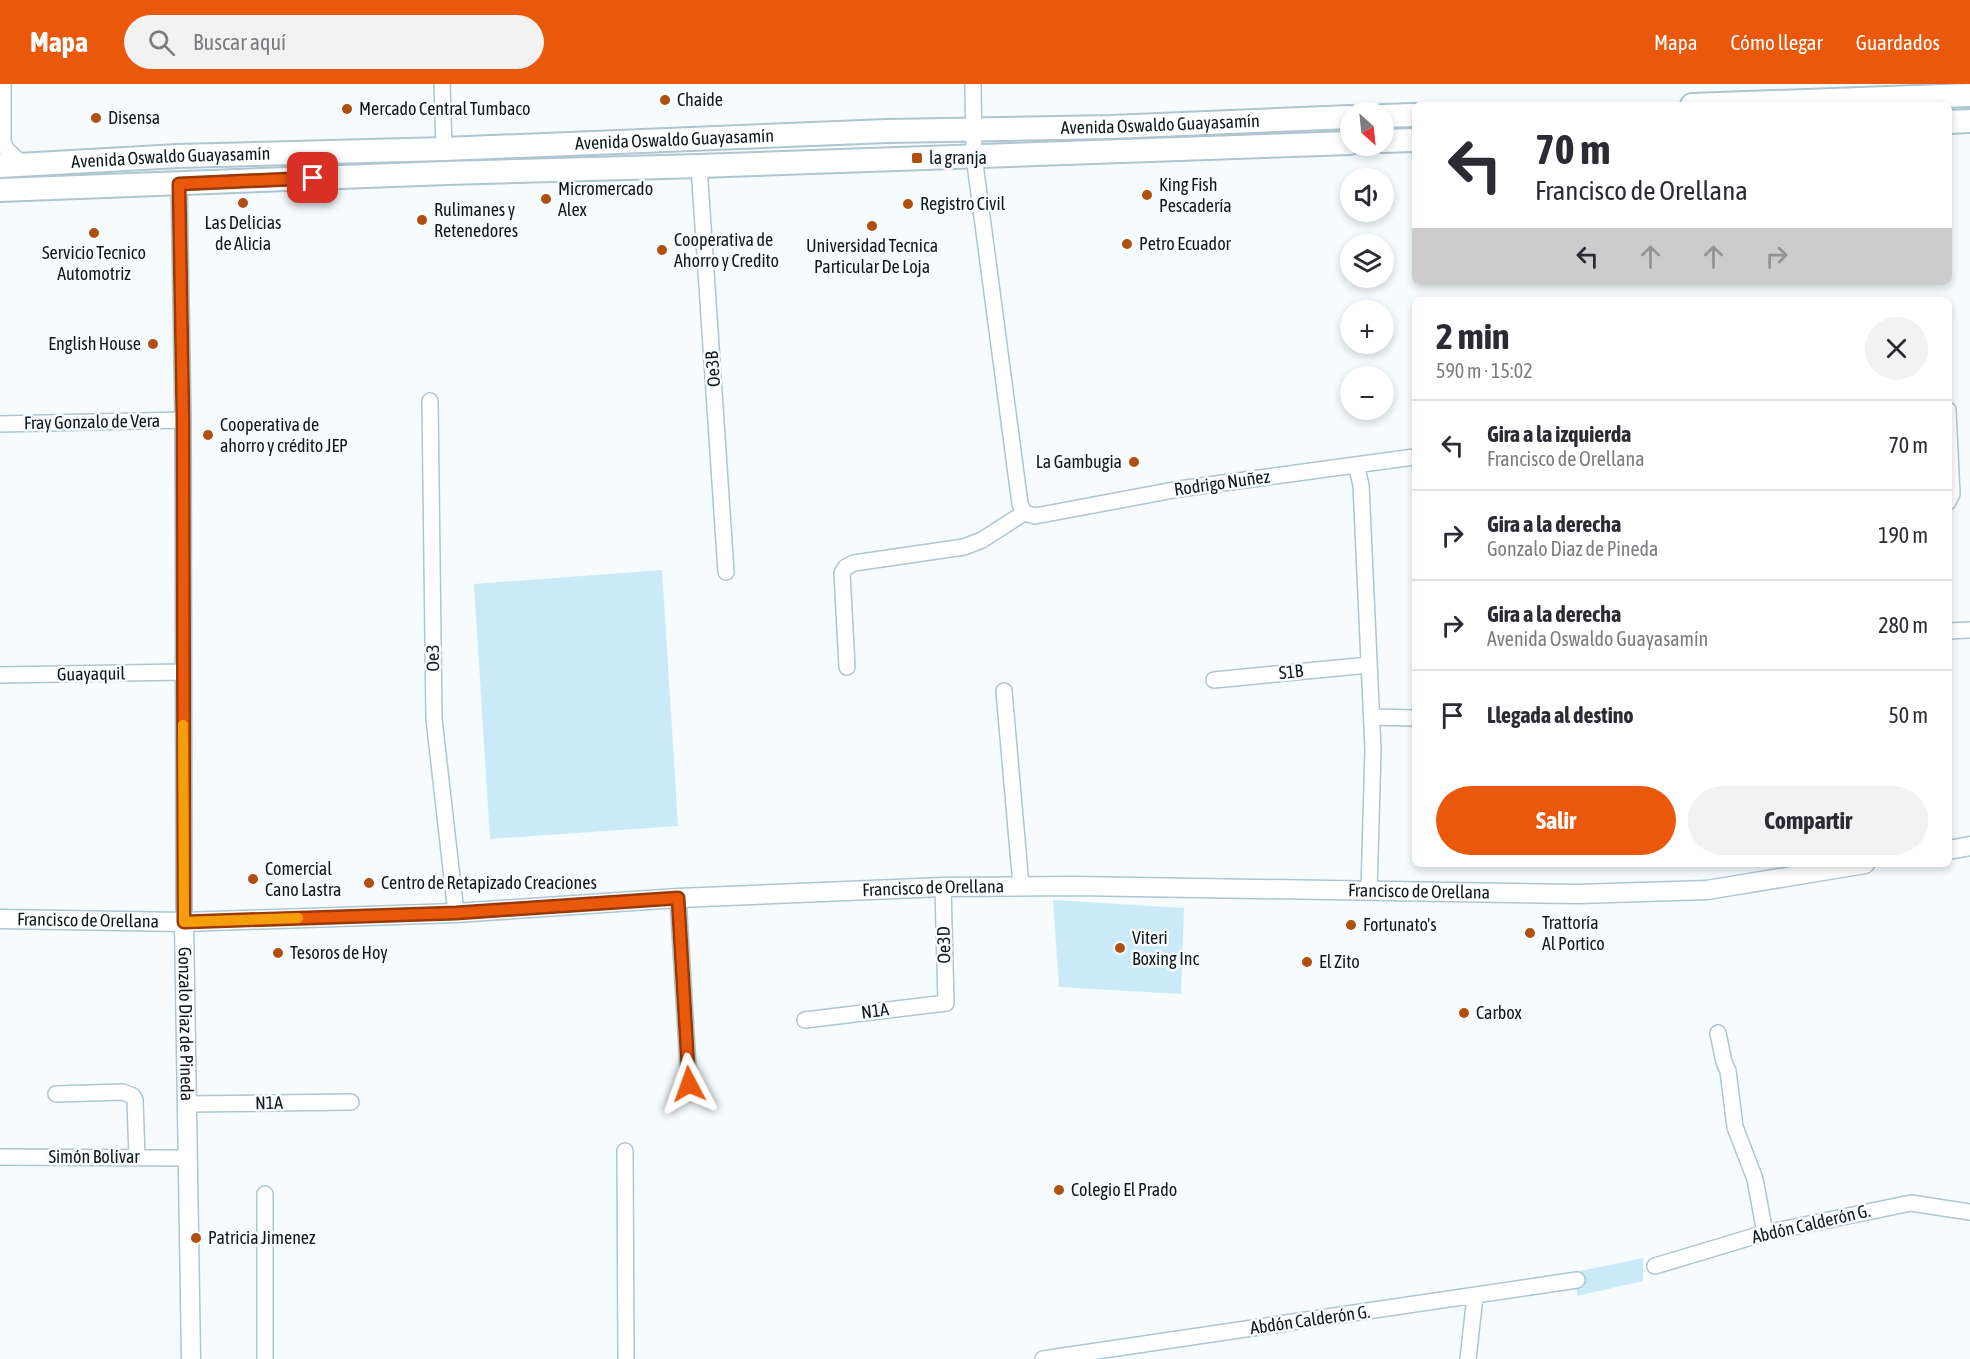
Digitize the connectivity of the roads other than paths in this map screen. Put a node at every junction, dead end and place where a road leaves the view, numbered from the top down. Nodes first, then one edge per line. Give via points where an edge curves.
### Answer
1 (3, 84) edge
2 (442, 84) edge
3 (973, 84) edge
4 (1970, 95) edge
5 (1775, 102) edge
6 (1412, 115) edge
7 (1394, 116) edge
8 (1340, 117) edge
9 (1970, 121) edge
10 (1952, 122) edge
11 (974, 130) junction
12 (1412, 140) edge
13 (1394, 141) edge
14 (1340, 143) edge
15 (444, 149) junction
16 (974, 156) junction
17 (11, 165) edge
18 (699, 166) junction
19 (179, 184) junction
20 (0, 190) edge
21 (430, 401) dead end
22 (183, 420) junction
23 (0, 424) edge
24 (1412, 457) edge
25 (1356, 465) junction
26 (1024, 513) junction
27 (726, 572) dead end
28 (1970, 630) edge
29 (1952, 631) edge
30 (1370, 665) junction
31 (847, 667) dead end
32 (183, 672) junction
33 (0, 675) edge
34 (1214, 680) dead end
35 (1004, 692) dead end
36 (1372, 717) junction
37 (1412, 718) edge
38 (1970, 846) edge
39 (1952, 849) edge
40 (1847, 867) edge
41 (1021, 886) junction
42 (943, 887) junction
43 (1369, 891) junction
44 (678, 898) junction
45 (456, 913) junction
46 (0, 920) edge
47 (184, 922) junction
48 (946, 1003) joint
49 (805, 1020) dead end
50 (1718, 1033) dead end
51 (689, 1084) dead end
52 (56, 1094) dead end
53 (351, 1102) dead end
54 (186, 1104) junction
55 (625, 1151) dead end
56 (0, 1157) edge
57 (138, 1158) junction
58 (187, 1158) junction
59 (265, 1194) dead end
60 (1970, 1212) edge
61 (1765, 1233) junction
62 (1655, 1266) dead end
63 (1577, 1280) dead end
64 (1475, 1296) junction
65 (191, 1359) edge
66 (265, 1359) edge
67 (626, 1359) edge
68 (1043, 1359) edge
69 (1468, 1359) edge

1 - 17 street via 3,141
2 - 15 street
3 - 11 street
4 - 5 main road
6 - 7 main road
8 - 11 main road, Avenida Oswaldo Guayasamín
9 - 10 main road
11 - 15 main road, Avenida Oswaldo Guayasamín
11 - 16 street
12 - 13 main road
14 - 16 main road, Avenida Oswaldo Guayasamín
15 - 17 main road, Avenida Oswaldo Guayasamín
16 - 18 main road, Avenida Oswaldo Guayasamín
16 - 26 street
18 - 19 main road, Avenida Oswaldo Guayasamín
18 - 27 street, Oe3B
19 - 20 main road, Avenida Oswaldo Guayasamín
19 - 22 street, Gonzalo Diaz de Pineda
21 - 45 street, Oe3 via 434,719
22 - 23 street, Fray Gonzalo de Vera
22 - 32 street, Gonzalo Diaz de Pineda
24 - 25 street, Rodrigo Nuñez
25 - 26 street, Rodrigo Nuñez via 1179,489 1035,516
25 - 30 street via 1361,485
26 - 31 street via 964,547 846,567 842,573
28 - 29 street
30 - 34 street, S1B
30 - 36 street
32 - 33 street, Guayaquil
32 - 47 street, Gonzalo Diaz de Pineda
35 - 41 street
36 - 37 street
36 - 43 street
38 - 39 street
40 - 43 street, Francisco de Orellana via 1707,890 1578,894
41 - 42 street, Francisco de Orellana
41 - 43 street, Francisco de Orellana
42 - 44 street, Francisco de Orellana
42 - 48 street, Oe3D
44 - 45 street, Francisco de Orellana
44 - 51 street
45 - 47 street, Francisco de Orellana
46 - 47 street, Francisco de Orellana
47 - 54 street, Gonzalo Diaz de Pineda
48 - 49 street, N1A
50 - 61 street via 1728,1071 1735,1127 1755,1179
52 - 57 street via 123,1092 133,1096
53 - 54 street, N1A
54 - 58 street, Gonzalo Diaz de Pineda
55 - 67 street
56 - 57 street, Simón Bolívar
57 - 58 street, Simón Bolívar
58 - 65 street, Gonzalo Diaz de Pineda
59 - 66 street
60 - 61 street, Abdón Calderón G. via 1911,1203
61 - 62 street, Abdón Calderón G.
63 - 64 street, Abdón Calderón G.
64 - 68 street, Abdón Calderón G.
64 - 69 street

